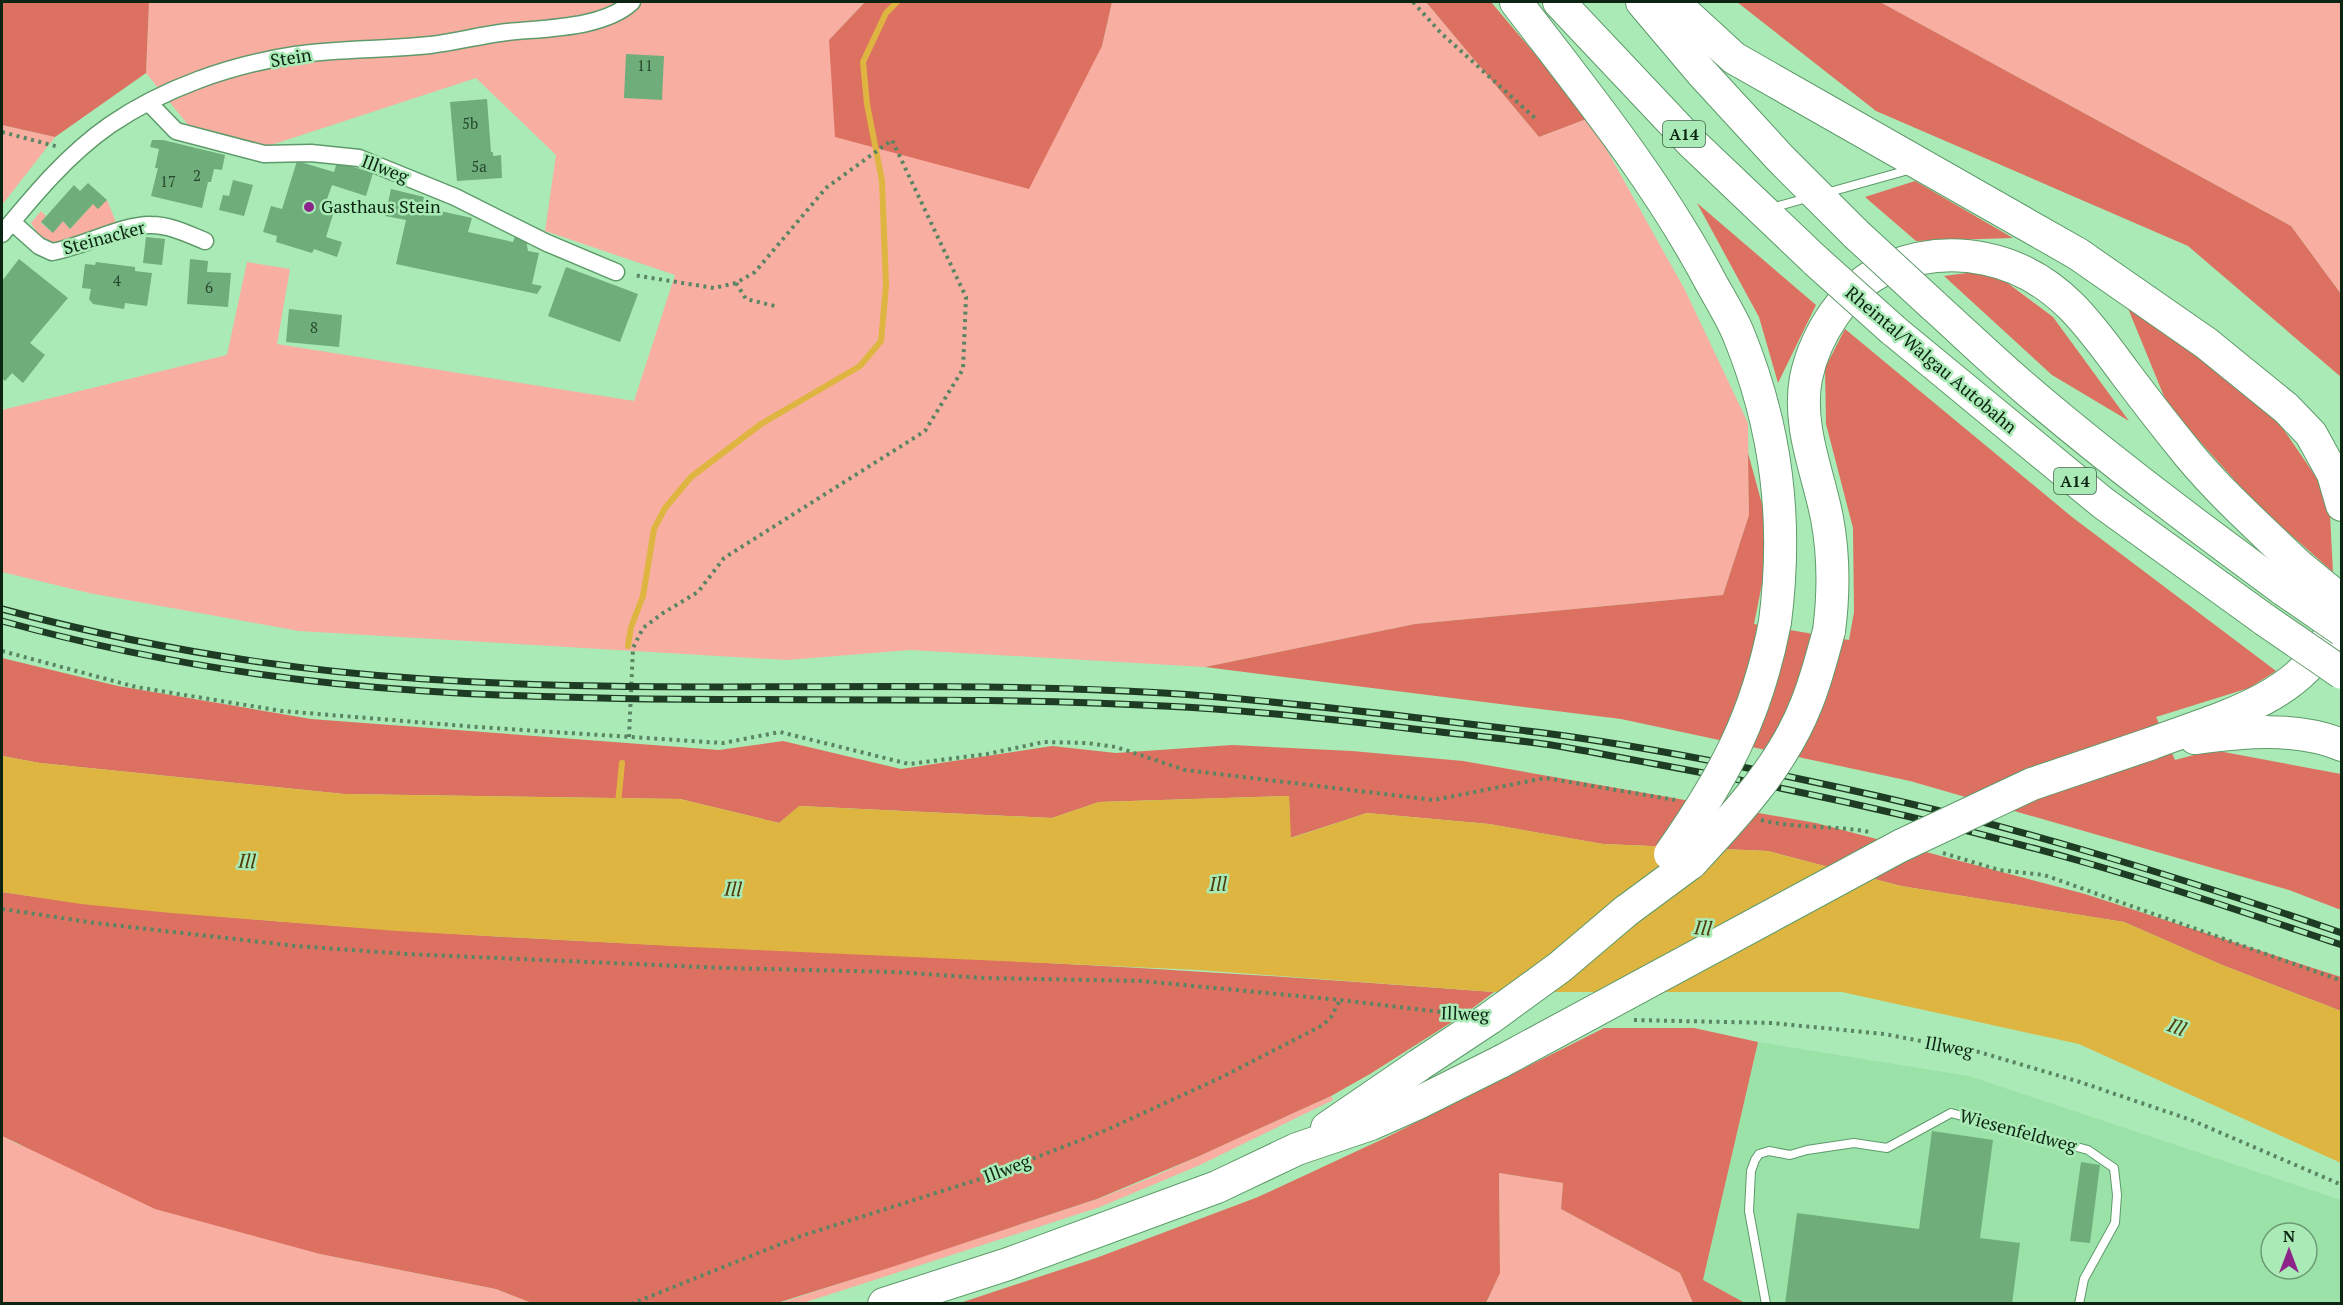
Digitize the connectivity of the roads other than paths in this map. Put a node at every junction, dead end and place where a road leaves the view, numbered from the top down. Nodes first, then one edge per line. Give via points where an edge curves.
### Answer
1 (632, 2) edge
2 (1516, 2) edge
3 (1559, 2) edge
4 (1642, 2) edge
5 (1673, 2) edge
6 (149, 103) junction
7 (1923, 166) junction
8 (1819, 195) junction
9 (1762, 210) junction
10 (7, 228) edge
11 (204, 241) dead end
12 (616, 272) road end
13 (2342, 505) edge
14 (2292, 578) junction
15 (2342, 595) edge
16 (2342, 601) edge
17 (2342, 630) edge
18 (2342, 673) edge
19 (2150, 744) junction
20 (2342, 745) edge
21 (1626, 911) junction
22 (1297, 1149) junction
23 (884, 1304) edge
24 (1766, 1304) edge
25 (2079, 1304) edge

1 - 6 street, Stein via 595,22 430,45 295,55 211,74
2 - 21 highway, bridge via 1627,148 1684,233 1738,332 1760,396 1775,462 1781,525 1779,586 1761,681 1733,752 1705,804
3 - 9 highway, Rheintal/Walgau Autobahn / A14 via 1693,144
4 - 8 highway, A14 via 1702,73
5 - 7 highway via 1734,58
6 - 10 street, Stein via 110,125 74,153
6 - 12 street, Illweg via 176,131 253,152 359,158 455,197
7 - 8 lane
7 - 13 highway via 2078,254 2254,381 2311,434 2333,474
8 - 9 lane
8 - 14 highway, A14, bridge via 1856,234 2028,391 2124,469 2189,521
9 - 18 highway, Rheintal/Walgau Autobahn / A14, bridge via 1893,330 2103,503
10 - 11 street, Steinacker via 52,252 150,225 171,228
14 - 16 highway, bridge
14 - 17 highway, A14, bridge
14 - 21 highway, bridge via 2191,458 2093,331 2055,291 2025,272 1968,255 1934,256 1882,271 1858,287 1825,329 1809,367 1804,395 1804,421 1833,558 1829,631 1806,707 1770,771 1732,819 1691,863
15 - 19 highway via 2326,642 2296,679 2262,701
19 - 20 highway via 2284,732
19 - 22 highway, bridge via 2032,784 1900,846 1502,1061 1371,1124
21 - 22 highway, bridge via 1560,967 1490,1018
22 - 23 highway via 1217,1187 1117,1226
24 - 25 lane, Wiesenfeldweg via 1749,1211 1749,1189 1759,1154 1768,1151 1790,1155 1854,1143 1887,1148 1951,1113 2088,1150 2114,1168 2115,1223 2084,1279

